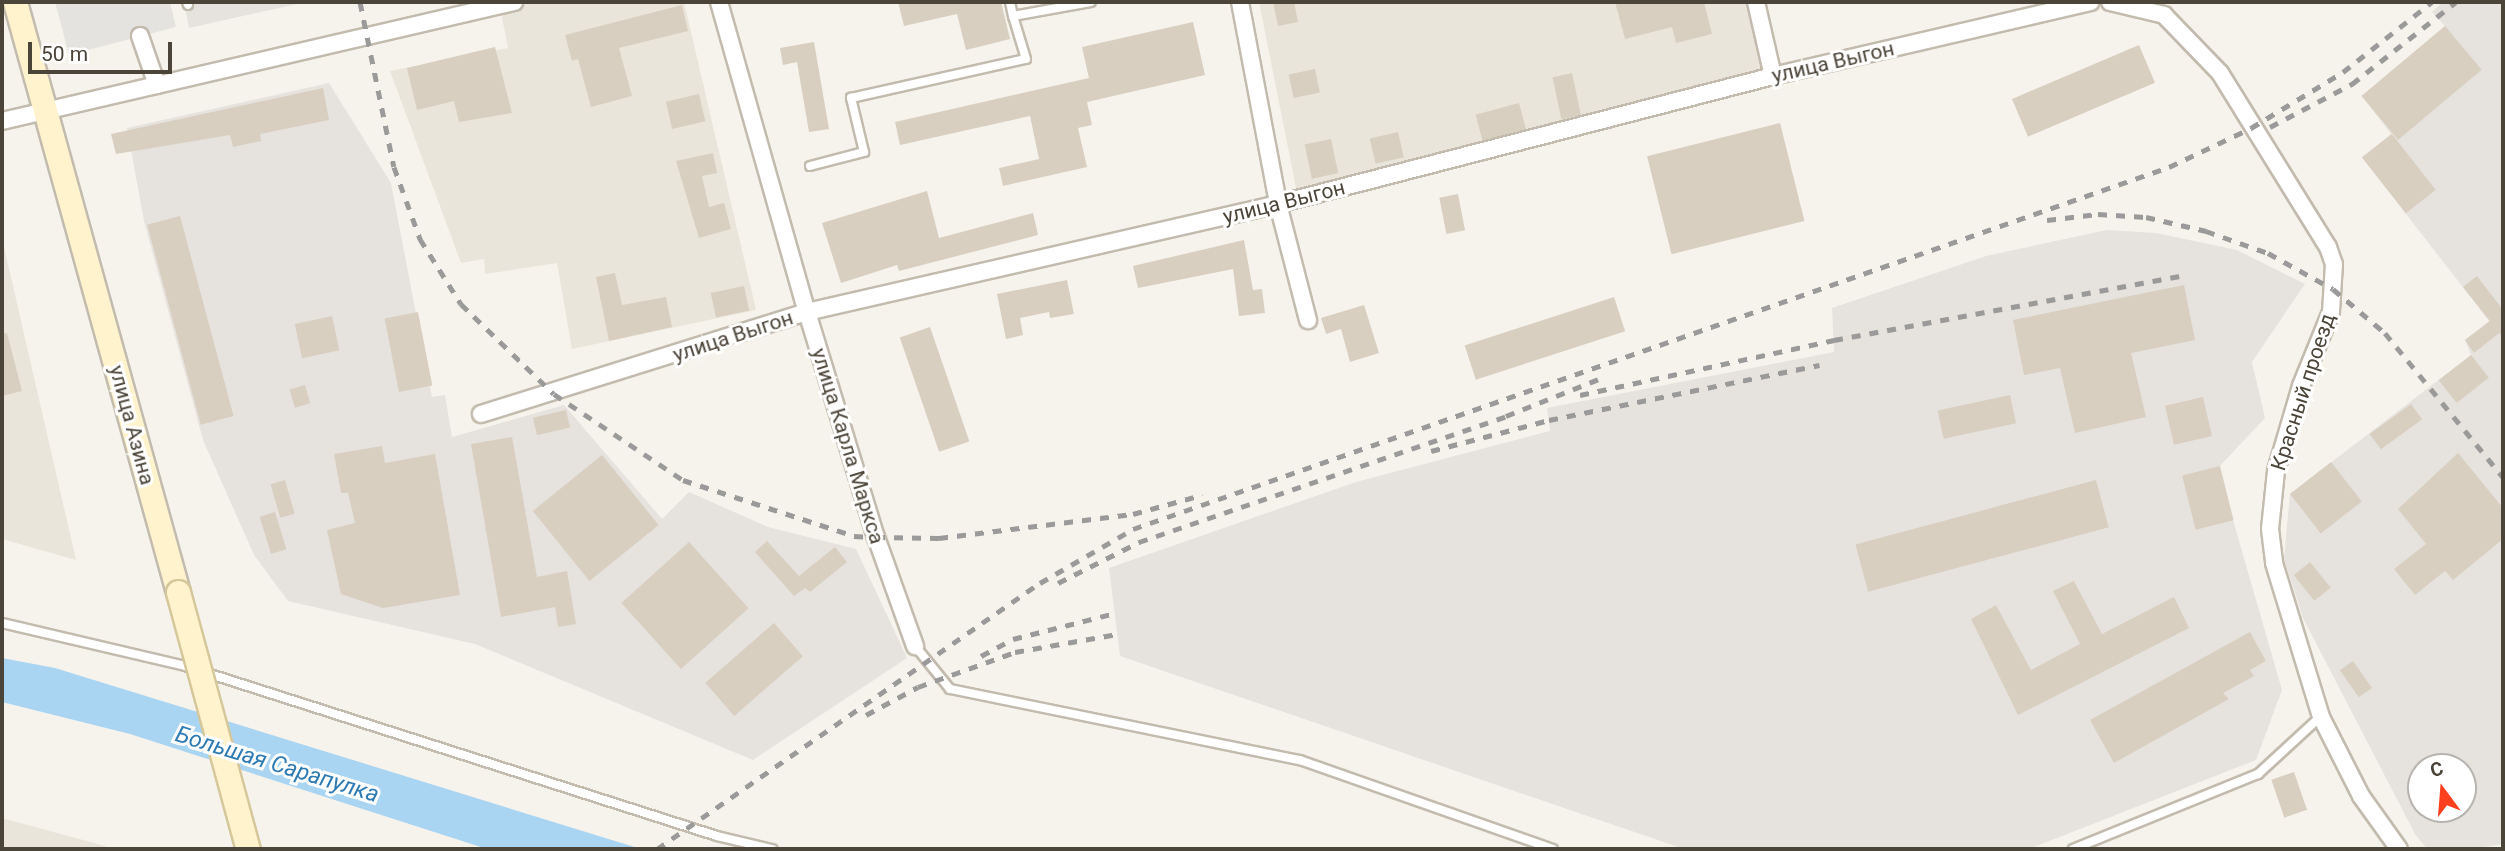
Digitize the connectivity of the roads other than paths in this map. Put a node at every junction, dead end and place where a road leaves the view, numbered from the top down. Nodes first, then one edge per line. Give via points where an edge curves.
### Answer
1 (15, 2) edge
2 (514, 2) edge
3 (719, 2) edge
4 (1010, 2) edge
5 (1091, 2) edge
6 (1240, 2) edge
7 (1756, 2) edge
8 (2090, 2) edge
9 (2109, 2) edge
10 (1013, 16) junction
11 (140, 36) dead end
12 (1773, 76) junction
13 (157, 85) junction
14 (45, 110) junction
15 (2, 121) edge
16 (810, 166) dead end
17 (1278, 204) junction
18 (807, 312) junction
19 (1308, 320) dead end
20 (481, 414) dead end
21 (2, 624) edge
22 (915, 646) joint
23 (2321, 717) junction
24 (248, 849) edge
25 (772, 849) edge
26 (1553, 849) edge
27 (2073, 849) edge
28 (2399, 849) edge

1 - 14 main road, улица Азина
2 - 13 street
3 - 18 street, улица Карла Маркса
4 - 10 lane
5 - 10 lane
6 - 17 street
7 - 12 street
8 - 12 street, улица Выгон
9 - 23 street, Красный проезд via 2164,15 2220,73 2328,247 2334,264 2331,313 2301,386 2270,506 2274,564
10 - 16 lane via 1026,59 851,98 864,152
11 - 13 street
12 - 17 street, улица Выгон
13 - 14 street
14 - 15 street
14 - 24 main road, улица Азина, bridge
17 - 18 street, улица Выгон
17 - 19 street
18 - 20 street, улица Выгон
18 - 22 street, улица Карла Маркса via 876,537
21 - 25 lane via 185,666 716,836
22 - 26 lane via 950,689 1300,760
23 - 27 lane via 2258,774
23 - 28 street, Красный проезд via 2361,796

